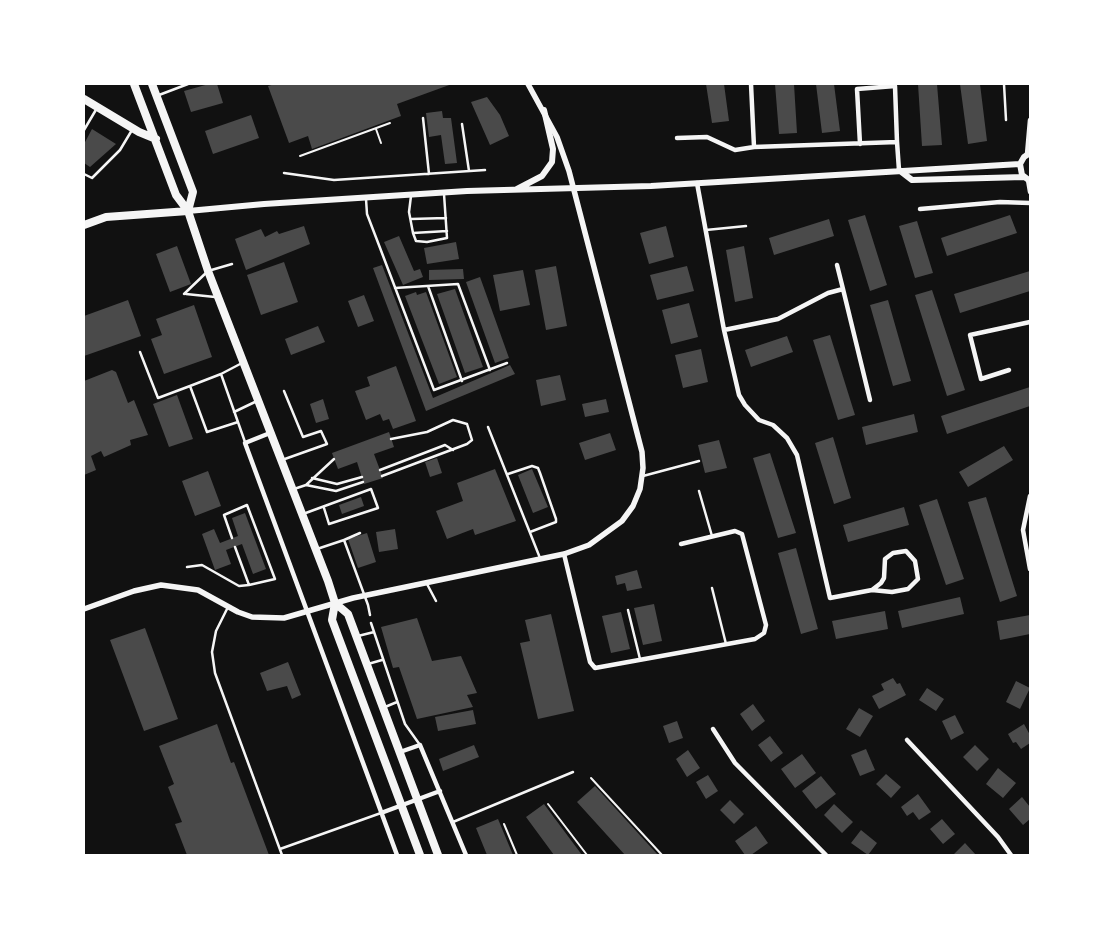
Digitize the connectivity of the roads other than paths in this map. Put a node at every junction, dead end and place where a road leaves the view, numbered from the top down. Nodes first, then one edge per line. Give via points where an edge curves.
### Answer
1 (134, 84) edge
2 (152, 84) edge
3 (188, 84) edge
4 (528, 84) edge
5 (751, 84) edge
6 (1004, 84) edge
7 (157, 96) junction
8 (84, 99) edge
9 (98, 107) junction
10 (544, 110) junction
11 (423, 118) dead end
12 (1006, 120) dead end
13 (1030, 120) edge
14 (462, 124) dead end
15 (133, 128) junction
16 (84, 130) edge
17 (677, 138) dead end
18 (156, 139) junction
19 (897, 142) junction
20 (860, 144) junction
21 (754, 147) junction
22 (1029, 154) edge
23 (1020, 164) junction
24 (484, 170) dead end
25 (899, 170) junction
26 (468, 171) junction
27 (284, 173) dead end
28 (84, 174) edge
29 (429, 174) junction
30 (1028, 179) edge
31 (697, 183) junction
32 (574, 189) junction
33 (514, 190) junction
34 (1030, 192) edge
35 (444, 193) junction
36 (411, 195) junction
37 (366, 198) junction
38 (1030, 203) edge
39 (920, 209) dead end
40 (188, 211) junction
41 (446, 218) junction
42 (411, 220) junction
43 (84, 224) edge
44 (746, 226) dead end
45 (706, 230) junction
46 (447, 231) junction
47 (412, 233) junction
48 (232, 264) dead end
49 (836, 265) dead end
50 (208, 271) junction
51 (428, 285) junction
52 (395, 288) junction
53 (843, 289) junction
54 (218, 297) junction
55 (1030, 322) edge
56 (724, 330) junction
57 (140, 352) dead end
58 (244, 362) junction
59 (507, 364) dead end
60 (490, 370) junction
61 (1009, 370) dead end
62 (220, 374) junction
63 (462, 381) junction
64 (190, 386) junction
65 (284, 391) dead end
66 (870, 400) dead end
67 (258, 401) junction
68 (234, 412) junction
69 (238, 422) junction
70 (488, 427) dead end
71 (270, 433) junction
72 (391, 439) dead end
73 (245, 442) junction
74 (453, 450) junction
75 (334, 459) dead end
76 (281, 460) junction
77 (699, 461) dead end
78 (380, 470) dead end
79 (508, 474) junction
80 (382, 476) dead end
81 (643, 476) junction
82 (362, 477) dead end
83 (312, 478) junction
84 (364, 482) dead end
85 (306, 485) junction
86 (292, 489) junction
87 (699, 491) dead end
88 (1030, 496) edge
89 (324, 508) junction
90 (302, 514) junction
91 (530, 532) junction
92 (360, 533) dead end
93 (712, 536) junction
94 (232, 538) dead end
95 (344, 540) junction
96 (681, 544) dead end
97 (235, 547) dead end
98 (316, 550) junction
99 (564, 554) junction
100 (541, 559) junction
101 (187, 568) dead end
102 (1030, 569) edge
103 (427, 583) junction
104 (249, 585) junction
105 (712, 588) dead end
106 (872, 590) junction
107 (365, 596) junction
108 (436, 601) dead end
109 (335, 603) junction
110 (228, 607) junction
111 (84, 609) edge
112 (628, 610) dead end
113 (306, 612) junction
114 (370, 614) dead end
115 (371, 623) dead end
116 (374, 632) junction
117 (357, 637) junction
118 (726, 644) junction
119 (382, 660) junction
120 (640, 661) junction
121 (367, 664) junction
122 (397, 702) junction
123 (383, 708) junction
124 (713, 729) dead end
125 (907, 740) dead end
126 (420, 745) junction
127 (400, 752) junction
128 (574, 772) dead end
129 (440, 791) junction
130 (417, 800) junction
131 (400, 806) junction
132 (381, 813) junction
133 (452, 823) junction
134 (280, 849) junction
135 (282, 855) edge
136 (397, 855) edge
137 (420, 855) edge
138 (438, 855) edge
139 (466, 855) edge
140 (826, 855) edge
141 (1011, 855) edge

1 - 18 main road
2 - 7 main road
3 - 7 lane
4 - 10 street
5 - 21 street
6 - 12 lane
7 - 40 main road via 193,192
8 - 9 main road
9 - 15 main road
9 - 16 lane
10 - 32 street via 557,137
10 - 33 main road via 553,149 552,162 542,176
11 - 29 lane
13 - 22 street
14 - 26 lane
15 - 18 main road
15 - 28 lane via 120,150 92,178
17 - 21 street via 708,138 735,150
18 - 40 main road via 176,195
19 - 20 street
19 - 20 street via 895,86 857,89
19 - 25 street
20 - 21 street
22 - 23 main road
23 - 25 main road
23 - 30 main road via 1020,172
24 - 26 lane
25 - 30 main road via 912,180
25 - 31 main road
26 - 29 lane
27 - 29 lane via 334,180
30 - 34 street
31 - 32 main road
31 - 45 street
32 - 33 main road
32 - 81 street via 642,452
33 - 35 main road
35 - 36 main road
35 - 41 lane
36 - 37 main road
36 - 42 lane
37 - 40 main road
37 - 52 lane via 367,214
38 - 39 street via 1000,202
40 - 43 main road via 106,217
40 - 50 main road
41 - 42 lane
41 - 46 lane
42 - 47 lane
44 - 45 lane
45 - 56 street
46 - 47 lane
46 - 47 lane via 447,238 427,242 416,241
48 - 50 lane
49 - 53 street
50 - 54 main road
50 - 54 lane via 184,294
51 - 52 lane
51 - 60 lane via 458,284
51 - 63 lane
52 - 63 lane via 434,390
53 - 56 street via 828,292 778,319
53 - 66 street
54 - 58 main road
55 - 61 street via 970,335 981,379
56 - 106 street via 739,395 759,420 774,425 787,438 797,455 830,598
57 - 64 lane via 158,398
58 - 62 lane
58 - 67 main road
59 - 60 lane
60 - 63 lane
62 - 64 lane
62 - 68 lane
64 - 69 lane via 207,432
65 - 76 lane via 302,437 322,431 327,444
67 - 68 lane
67 - 71 main road
68 - 69 lane
69 - 73 lane
70 - 79 lane
71 - 73 street
71 - 76 main road
72 - 74 lane via 427,432 447,421 457,420 467,424 472,440
73 - 113 street
74 - 78 lane via 445,445
74 - 80 lane
75 - 83 lane
76 - 86 main road
77 - 81 lane
79 - 91 lane
79 - 91 lane via 532,466 540,473 556,522
81 - 99 street via 637,498 622,521 589,546
82 - 83 lane via 337,484
83 - 85 lane
84 - 85 lane via 336,491
85 - 86 lane
86 - 90 main road
87 - 93 lane
88 - 102 street via 1023,530
89 - 89 lane via 329,524 378,508 371,490
89 - 90 lane
90 - 98 main road
91 - 100 lane
92 - 95 lane
93 - 96 street
93 - 118 street via 735,531 742,534 766,625 759,637
94 - 104 lane via 224,515 247,505 274,579
95 - 98 lane
95 - 107 lane
97 - 104 lane
98 - 109 main road
99 - 100 street
99 - 120 street via 593,667 600,669
100 - 103 street
101 - 104 lane via 202,565 239,586
103 - 107 street
103 - 108 lane
105 - 118 lane
106 - 106 street via 892,592 908,589 918,579 915,561 906,551 893,553 885,560 882,583
107 - 109 street
107 - 114 lane
109 - 113 street
109 - 117 main road via 348,614
109 - 131 main road via 332,620
110 - 111 street via 198,590 161,585
110 - 113 street via 252,617 269,619
110 - 134 lane via 216,631 212,652 215,673
112 - 120 lane
113 - 132 street
115 - 116 lane
116 - 117 lane
116 - 119 lane
117 - 121 main road
118 - 120 street
119 - 121 lane
119 - 122 lane
121 - 123 main road
122 - 123 lane
122 - 126 lane via 405,724
123 - 127 main road
124 - 140 street via 735,763
125 - 141 street
126 - 127 street
126 - 129 street
127 - 130 main road
128 - 133 lane
129 - 130 street
129 - 133 street
130 - 131 street
130 - 138 main road
131 - 132 street
131 - 137 main road
132 - 134 lane
132 - 136 street
133 - 139 street
134 - 135 lane

